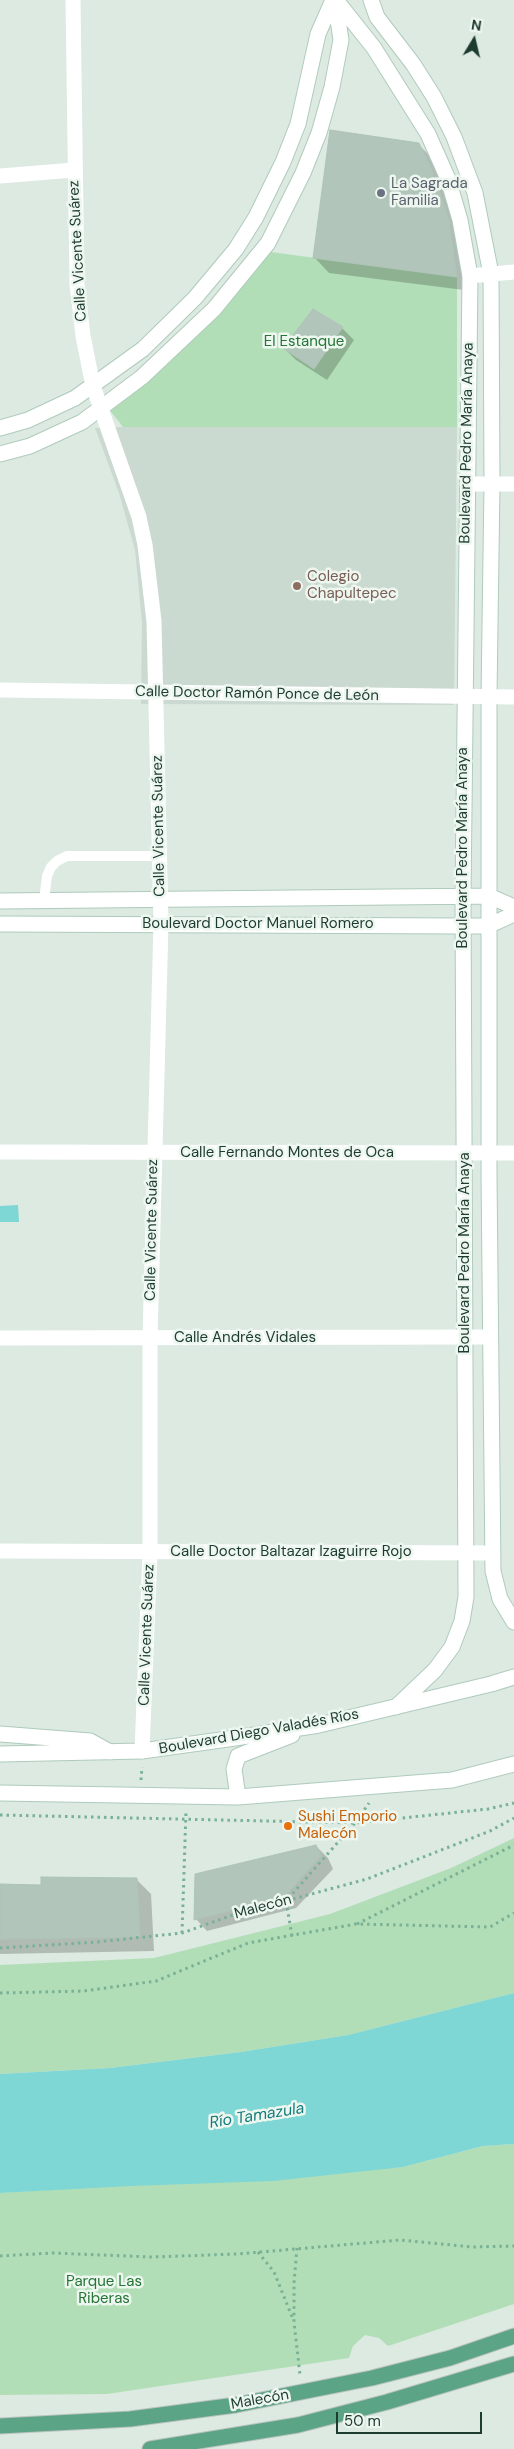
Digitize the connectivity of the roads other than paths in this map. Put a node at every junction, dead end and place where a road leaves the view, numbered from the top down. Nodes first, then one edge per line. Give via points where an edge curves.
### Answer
1 (74, 0) edge
2 (335, 0) edge
3 (371, 0) edge
4 (74, 170) junction
5 (0, 176) edge
6 (514, 272) edge
7 (490, 274) junction
8 (470, 276) junction
9 (93, 386) junction
10 (102, 409) junction
11 (0, 428) edge
12 (0, 454) edge
13 (466, 484) junction
14 (492, 484) junction
15 (514, 484) edge
16 (0, 690) edge
17 (157, 692) junction
18 (463, 697) junction
19 (489, 697) junction
20 (514, 697) edge
21 (159, 856) junction
22 (462, 896) junction
23 (489, 896) junction
24 (160, 898) junction
25 (44, 900) junction
26 (0, 901) edge
27 (514, 907) edge
28 (514, 914) edge
29 (161, 923) junction
30 (0, 924) edge
31 (463, 926) junction
32 (488, 926) junction
33 (0, 1152) edge
34 (464, 1152) junction
35 (154, 1153) junction
36 (489, 1153) junction
37 (514, 1153) edge
38 (465, 1337) junction
39 (0, 1338) edge
40 (150, 1338) junction
41 (490, 1338) junction
42 (0, 1552) edge
43 (150, 1552) junction
44 (466, 1552) junction
45 (492, 1552) junction
46 (514, 1622) edge
47 (514, 1677) edge
48 (396, 1707) junction
49 (318, 1725) junction
50 (0, 1734) edge
51 (142, 1751) junction
52 (111, 1753) junction
53 (0, 1754) edge
54 (514, 1764) edge
55 (0, 1793) edge
56 (238, 1796) junction
57 (514, 2336) edge
58 (514, 2364) edge
59 (0, 2426) edge
60 (150, 2449) edge

1 - 4 street, Calle Vicente Suárez
2 - 8 street, Boulevard Pedro María Anaya via 378,55 428,134 448,179 460,220
2 - 9 street via 318,34 298,124 283,162 244,236 195,298 143,349
2 - 10 street via 341,40 332,87 319,133 275,232 255,261 214,308 170,353
3 - 7 street, Boulevard Pedro María Anaya via 377,17 413,64 454,137 475,193
4 - 5 street
4 - 9 street, Calle Vicente Suárez via 77,284
6 - 7 street
7 - 8 street
7 - 14 street, Boulevard Pedro María Anaya
8 - 13 street, Boulevard Pedro María Anaya
9 - 10 street, Calle Vicente Suárez
9 - 11 street via 28,420
10 - 12 street via 58,434
10 - 17 street, Calle Vicente Suárez via 139,517 145,545 154,620
13 - 14 street
13 - 18 street, Boulevard Pedro María Anaya
14 - 15 street
14 - 19 street, Boulevard Pedro María Anaya
16 - 17 street, Calle Doctor Ramón Ponce de León
17 - 18 street, Calle Doctor Ramón Ponce de León
17 - 21 street, Calle Vicente Suárez
18 - 19 street, Calle Doctor Ramón Ponce de León
18 - 22 street, Boulevard Pedro María Anaya
19 - 20 street, Calle Doctor Ramón Ponce de León
19 - 23 street, Boulevard Pedro María Anaya
21 - 24 street, Calle Vicente Suárez
21 - 25 lane via 68,856 57,860 47,876
22 - 23 street, Boulevard Doctor Manuel Romero
22 - 24 street, Boulevard Doctor Manuel Romero
22 - 31 street, Boulevard Pedro María Anaya
23 - 27 street, Boulevard Doctor Manuel Romero
23 - 32 street, Boulevard Pedro María Anaya
24 - 25 street, Boulevard Doctor Manuel Romero
24 - 29 street, Calle Vicente Suárez
25 - 26 street, Boulevard Doctor Manuel Romero
28 - 32 street, Boulevard Doctor Manuel Romero
29 - 30 street, Boulevard Doctor Manuel Romero
29 - 31 street, Boulevard Doctor Manuel Romero
29 - 35 street, Calle Vicente Suárez
31 - 32 street, Boulevard Doctor Manuel Romero
31 - 34 street, Boulevard Pedro María Anaya
32 - 36 street, Boulevard Pedro María Anaya
33 - 35 street, Calle Fernando Montes de Oca
34 - 35 street, Calle Fernando Montes de Oca
34 - 36 street, Calle Fernando Montes de Oca
34 - 38 street, Boulevard Pedro María Anaya
35 - 40 street, Calle Vicente Suárez
36 - 37 street, Calle Fernando Montes de Oca
36 - 41 street, Boulevard Pedro María Anaya
38 - 40 street, Calle Andrés Vidales
38 - 41 street, Calle Andrés Vidales
38 - 44 street, Boulevard Pedro María Anaya
39 - 40 street, Calle Andrés Vidales
40 - 43 street, Calle Vicente Suárez
41 - 45 street, Boulevard Pedro María Anaya
42 - 43 street, Calle Doctor Baltazar Izaguirre Rojo
43 - 44 street, Calle Doctor Baltazar Izaguirre Rojo
43 - 51 street, Calle Vicente Suárez
44 - 45 street, Calle Doctor Baltazar Izaguirre Rojo
44 - 48 street, Boulevard Pedro María Anaya via 466,1597 458,1634 435,1670
45 - 46 street, Boulevard Pedro María Anaya via 495,1586
47 - 48 street, Boulevard Diego Valadés Ríos
48 - 49 street, Boulevard Diego Valadés Ríos
49 - 51 street, Boulevard Diego Valadés Ríos
49 - 56 street via 238,1756 234,1769
50 - 52 street via 90,1741
51 - 52 street, Boulevard Diego Valadés Ríos
52 - 53 street, Boulevard Diego Valadés Ríos
54 - 56 street via 452,1780
55 - 56 street
57 - 59 main road, Malecón via 450,2358 236,2406 139,2418
58 - 60 main road via 298,2425

